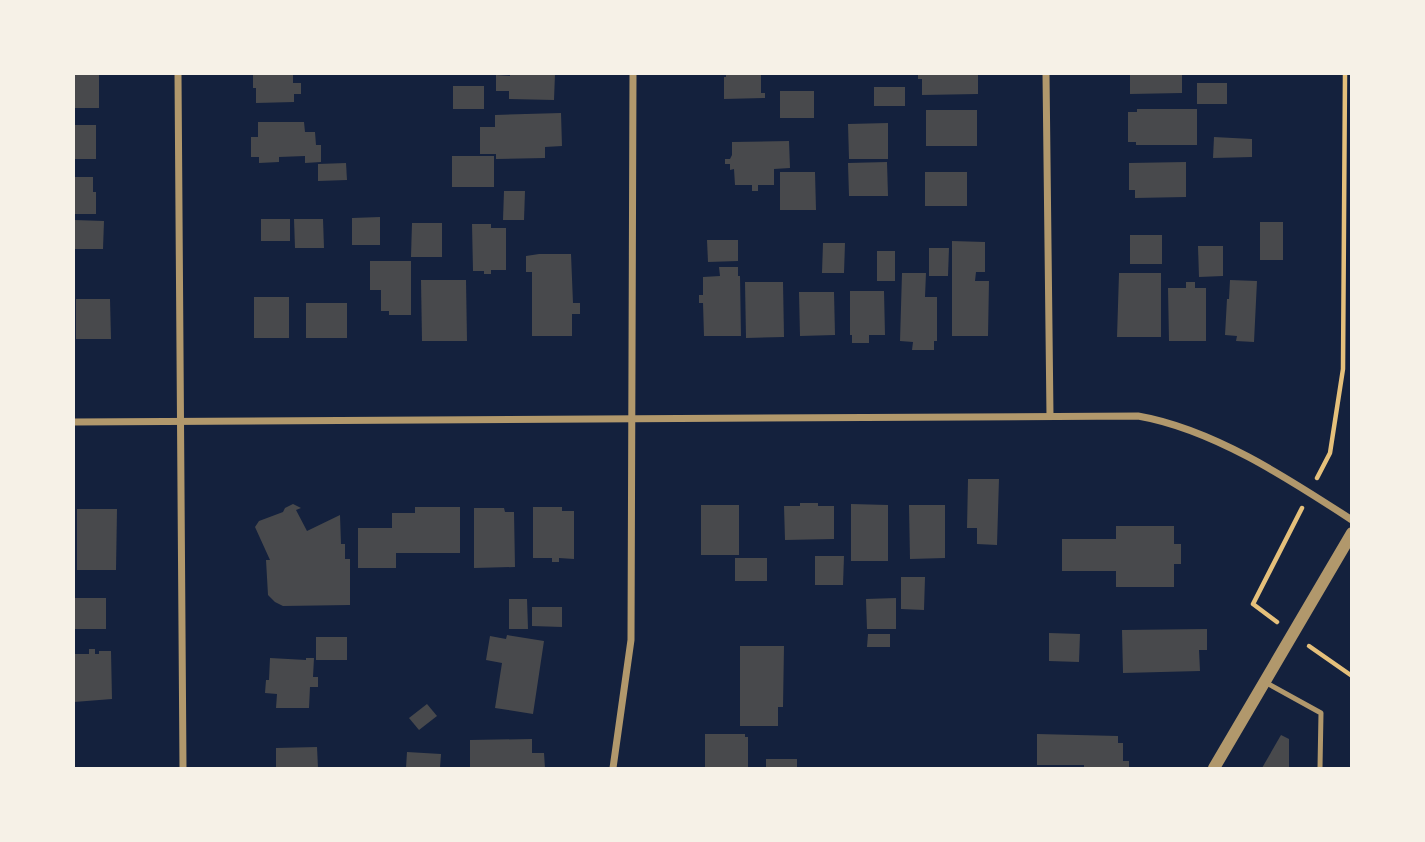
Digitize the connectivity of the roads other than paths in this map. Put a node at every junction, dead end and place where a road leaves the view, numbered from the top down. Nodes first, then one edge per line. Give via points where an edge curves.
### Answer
1 (178, 74) edge
2 (632, 74) edge
3 (1046, 74) edge
4 (1051, 416) junction
5 (632, 419) junction
6 (74, 422) edge
7 (180, 422) junction
8 (1352, 520) edge
9 (1352, 533) edge
10 (1263, 681) junction
11 (183, 768) edge
12 (612, 768) edge
13 (1214, 768) edge
14 (1320, 768) edge

1 - 7 street
2 - 5 street
3 - 4 street
4 - 5 street
4 - 8 street via 1138,416 1169,421 1309,492
5 - 7 street
5 - 12 street via 631,640
6 - 7 street
7 - 11 street
9 - 10 street
10 - 13 street
10 - 14 lane via 1321,713

